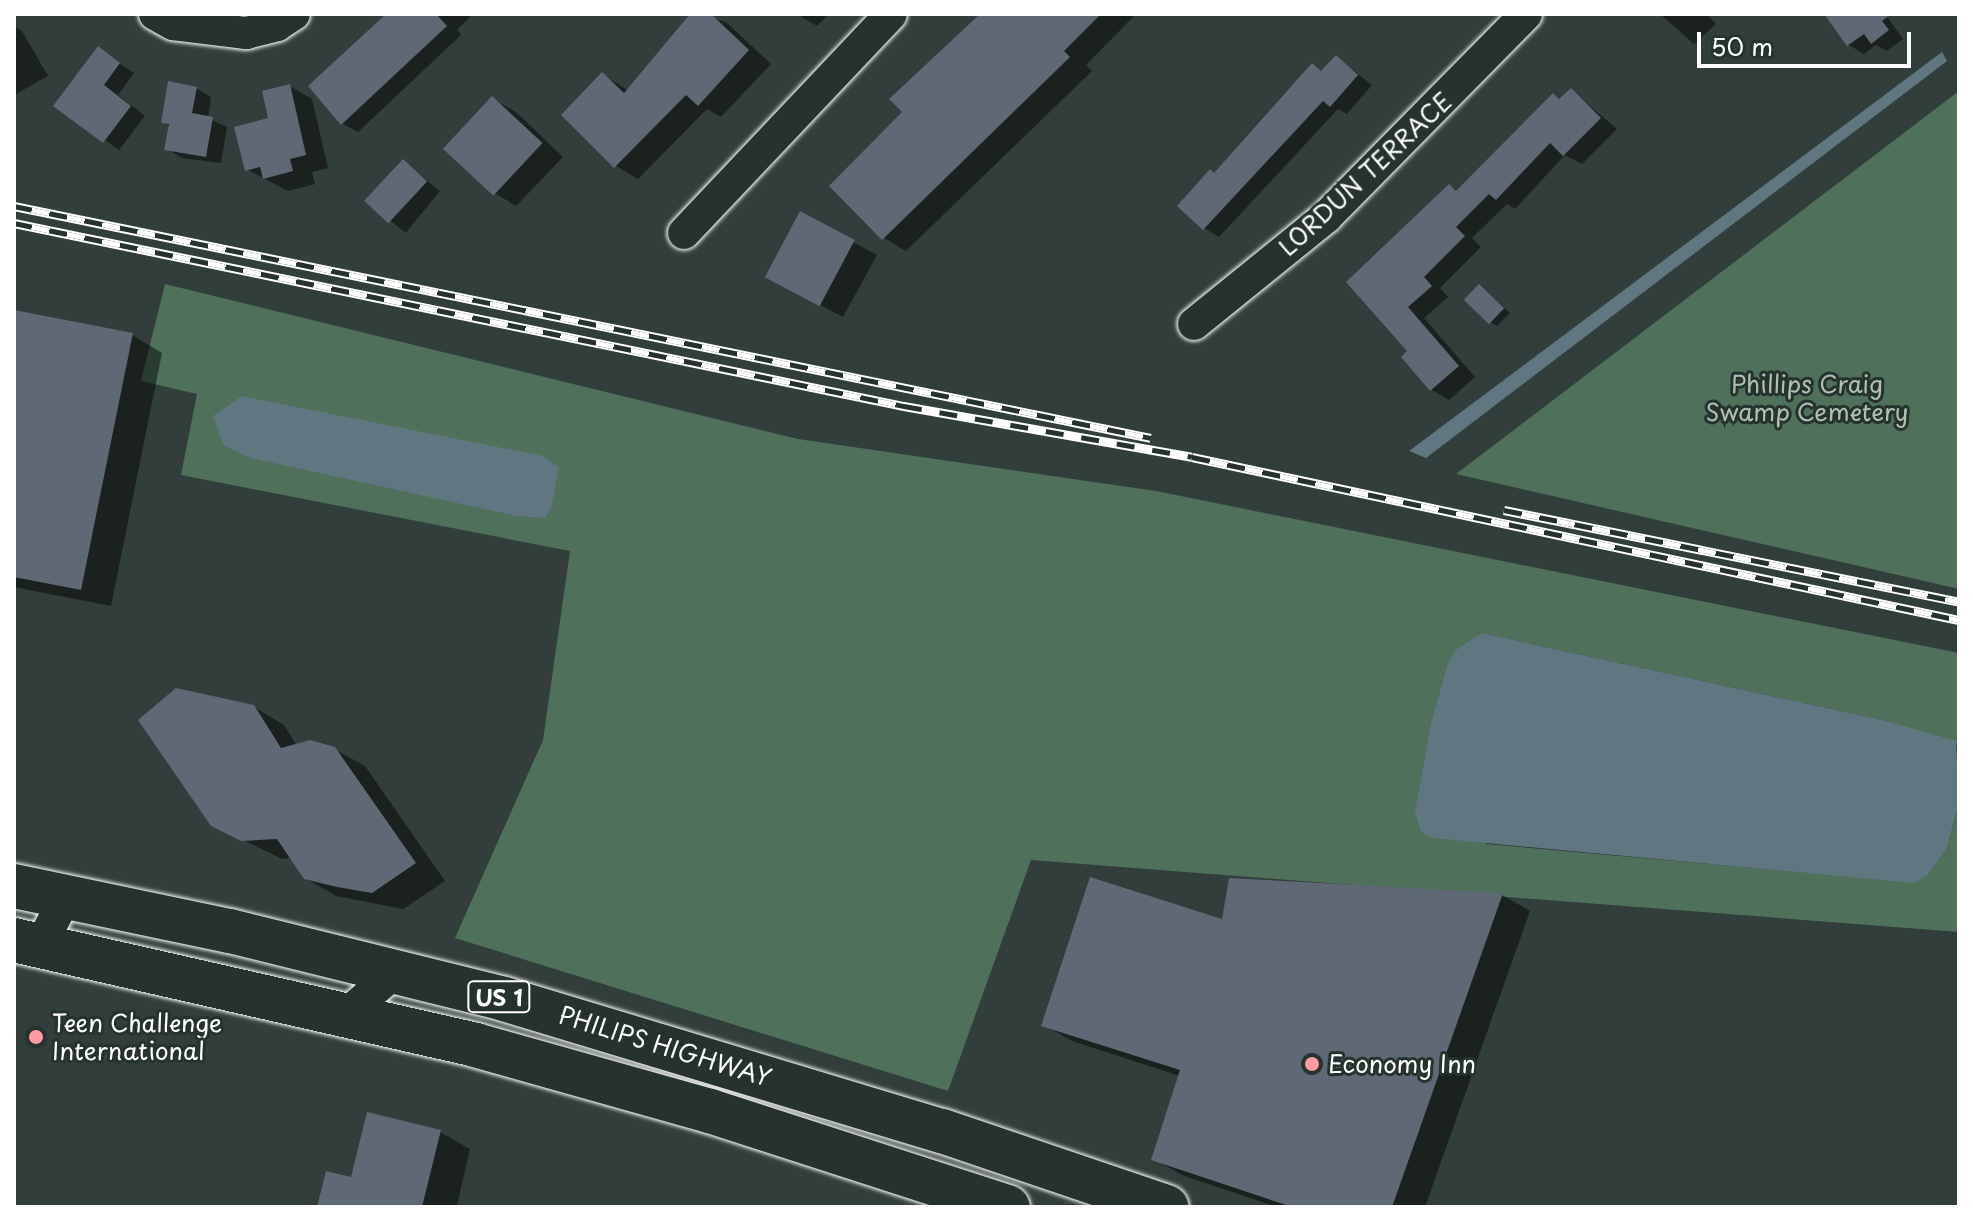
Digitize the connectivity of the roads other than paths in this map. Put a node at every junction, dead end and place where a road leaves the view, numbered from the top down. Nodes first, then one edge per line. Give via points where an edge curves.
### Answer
1 (294, 14) edge
2 (891, 14) edge
3 (1526, 14) edge
4 (164, 19) edge
5 (684, 233) dead end
6 (1194, 324) dead end
7 (14, 886) edge
8 (66, 896) junction
9 (28, 942) edge
10 (396, 971) junction
11 (348, 1013) junction
12 (840, 1099) junction
13 (823, 1147) junction
14 (1008, 1207) edge
15 (1166, 1207) edge

1 - 4 street via 246,33
2 - 5 street
3 - 6 street, LORDUN TERRACE via 1326,217
7 - 8 main road, PHILIPS HIGHWAY / US 1
8 - 9 street
8 - 10 main road, PHILIPS HIGHWAY / US 1
9 - 11 main road, PHILIPS HIGHWAY / US 1
10 - 11 street
10 - 12 main road, PHILIPS HIGHWAY / US 1
11 - 13 main road, PHILIPS HIGHWAY / US 1
12 - 13 street
12 - 15 main road, PHILIPS HIGHWAY / US 1
13 - 14 main road, PHILIPS HIGHWAY / US 1

